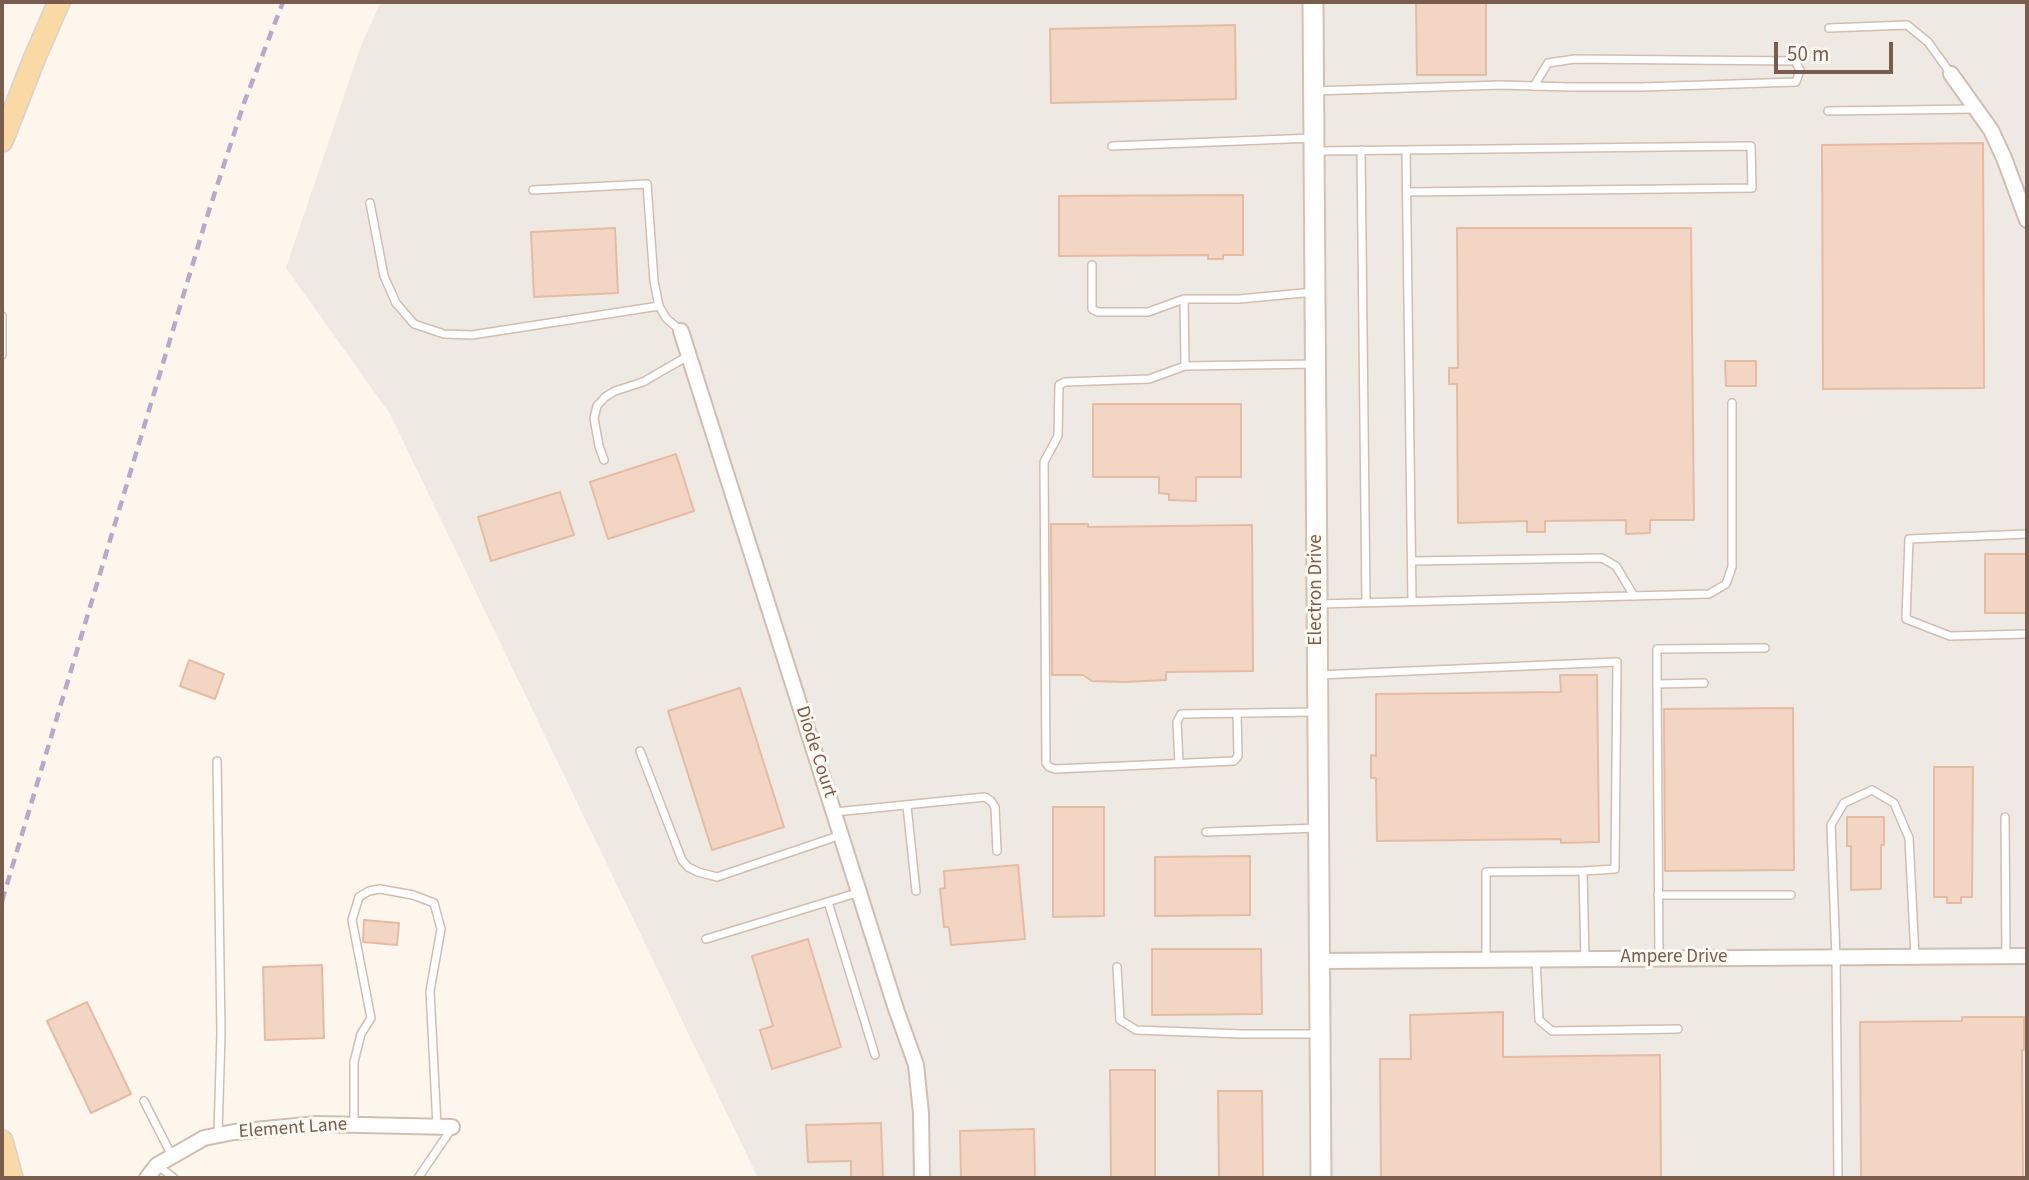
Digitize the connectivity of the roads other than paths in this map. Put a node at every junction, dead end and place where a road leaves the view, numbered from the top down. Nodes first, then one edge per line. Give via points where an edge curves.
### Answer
1 (60, 2) edge
2 (1313, 2) edge
3 (1829, 28) dead end
4 (1951, 74) joint
5 (1534, 86) junction
6 (1313, 91) junction
7 (1976, 108) junction
8 (1828, 111) dead end
9 (2, 141) edge
10 (1314, 144) junction
11 (1112, 146) dead end
12 (1360, 150) junction
13 (1406, 150) junction
14 (533, 190) dead end
15 (1407, 192) junction
16 (370, 203) dead end
17 (2027, 220) edge
18 (1092, 265) dead end
19 (1315, 292) junction
20 (1184, 299) junction
21 (659, 306) junction
22 (2, 316) edge
23 (681, 331) joint
24 (2, 355) edge
25 (688, 356) junction
26 (1315, 364) junction
27 (1185, 366) junction
28 (1732, 403) dead end
29 (604, 460) dead end
30 (2027, 534) edge
31 (1412, 561) junction
32 (1634, 596) junction
33 (1412, 601) junction
34 (1366, 603) junction
35 (1317, 604) junction
36 (2027, 634) edge
37 (1765, 648) dead end
38 (1318, 675) junction
39 (1704, 683) dead end
40 (1657, 684) junction
41 (1318, 712) junction
42 (1237, 713) junction
43 (640, 751) dead end
44 (218, 761) dead end
45 (1179, 763) junction
46 (907, 806) junction
47 (835, 812) junction
48 (2005, 817) dead end
49 (1319, 828) junction
50 (1206, 831) dead end
51 (842, 835) junction
52 (998, 851) dead end
53 (1583, 871) junction
54 (916, 891) dead end
55 (860, 892) junction
56 (1658, 895) junction
57 (1791, 895) dead end
58 (828, 902) junction
59 (706, 939) dead end
60 (1915, 956) junction
61 (2006, 956) junction
62 (2027, 956) edge
63 (1836, 957) junction
64 (1659, 958) junction
65 (1486, 959) junction
66 (1536, 959) junction
67 (1585, 959) junction
68 (1320, 961) junction
69 (1117, 967) dead end
70 (1678, 1029) dead end
71 (1320, 1034) junction
72 (875, 1055) dead end
73 (144, 1101) dead end
74 (355, 1125) junction
75 (437, 1126) junction
76 (452, 1127) joint
77 (218, 1135) junction
78 (2, 1142) edge
79 (172, 1156) junction
80 (157, 1165) junction
81 (12, 1178) edge
82 (147, 1178) edge
83 (174, 1178) edge
84 (418, 1178) edge
85 (922, 1178) edge
86 (1321, 1178) edge
87 (1838, 1178) edge

1 - 9 main road
2 - 6 street, Electron Drive
3 - 4 lane via 1907,25 1928,42
4 - 7 street
5 - 5 lane via 1796,82 1800,70 1796,61 1575,58 1548,63
5 - 6 lane
6 - 10 street, Electron Drive
7 - 8 lane
7 - 17 street via 2004,158
10 - 11 lane
10 - 12 lane
10 - 19 street, Electron Drive
12 - 13 lane
12 - 34 lane
13 - 15 lane
13 - 15 lane via 1751,146 1752,188
14 - 21 lane via 647,184
15 - 31 lane
16 - 21 lane via 384,276 396,303 414,324 444,334 472,335
18 - 20 lane via 1092,309 1098,312 1148,312
19 - 20 lane
19 - 26 street, Electron Drive
20 - 27 lane
21 - 23 lane
22 - 24 lane
23 - 25 street, Diode Court
25 - 29 lane via 643,382 614,391 597,406 594,418
25 - 47 street, Diode Court
26 - 27 lane
26 - 35 street, Electron Drive
27 - 45 lane via 1149,379 1059,385 1058,436 1044,462 1046,763 1055,769
28 - 32 lane via 1732,567 1726,584 1709,594
30 - 36 lane via 1909,539 1906,619 1950,636
31 - 32 lane via 1602,558 1616,566
31 - 33 lane
32 - 33 lane
33 - 34 lane
34 - 35 lane
35 - 38 street, Electron Drive
37 - 40 lane via 1657,649
38 - 41 street, Electron Drive
38 - 53 lane via 1617,662 1615,869
39 - 40 lane
40 - 56 lane
41 - 42 lane
41 - 49 street, Electron Drive
42 - 45 lane via 1237,759
42 - 45 lane via 1181,714 1177,723
43 - 51 lane via 682,860 698,872 717,877
44 - 77 lane
46 - 47 lane
46 - 52 lane via 985,797 995,807
46 - 54 lane
47 - 51 street, Diode Court
48 - 61 lane
49 - 50 lane
49 - 68 street, Electron Drive
51 - 55 street, Diode Court
53 - 65 lane via 1486,872
53 - 67 lane
55 - 58 lane
55 - 85 street, Diode Court via 916,1065
56 - 57 lane
56 - 64 lane
58 - 59 lane
58 - 72 lane
60 - 61 street, Ampere Drive
60 - 63 street, Ampere Drive
60 - 63 lane via 1909,838 1894,803 1872,790 1844,803 1831,825
61 - 62 street, Ampere Drive
63 - 64 street, Ampere Drive
63 - 87 lane
64 - 67 street, Ampere Drive
65 - 66 street, Ampere Drive
65 - 68 street, Ampere Drive
66 - 67 street, Ampere Drive
66 - 70 lane via 1539,1020 1552,1031
68 - 71 street, Electron Drive
69 - 71 lane via 1120,1020 1136,1030
71 - 86 street, Electron Drive
73 - 79 lane
74 - 75 street, Element Lane
74 - 75 lane via 354,1062 361,1034 371,1018 352,920 359,897 380,889 434,904 441,929 430,992
74 - 77 street, Element Lane via 317,1124
75 - 76 street, Element Lane
76 - 84 lane
77 - 79 street, Element Lane
78 - 81 main road
79 - 80 street, Element Lane
80 - 82 street, Element Lane
80 - 83 lane

